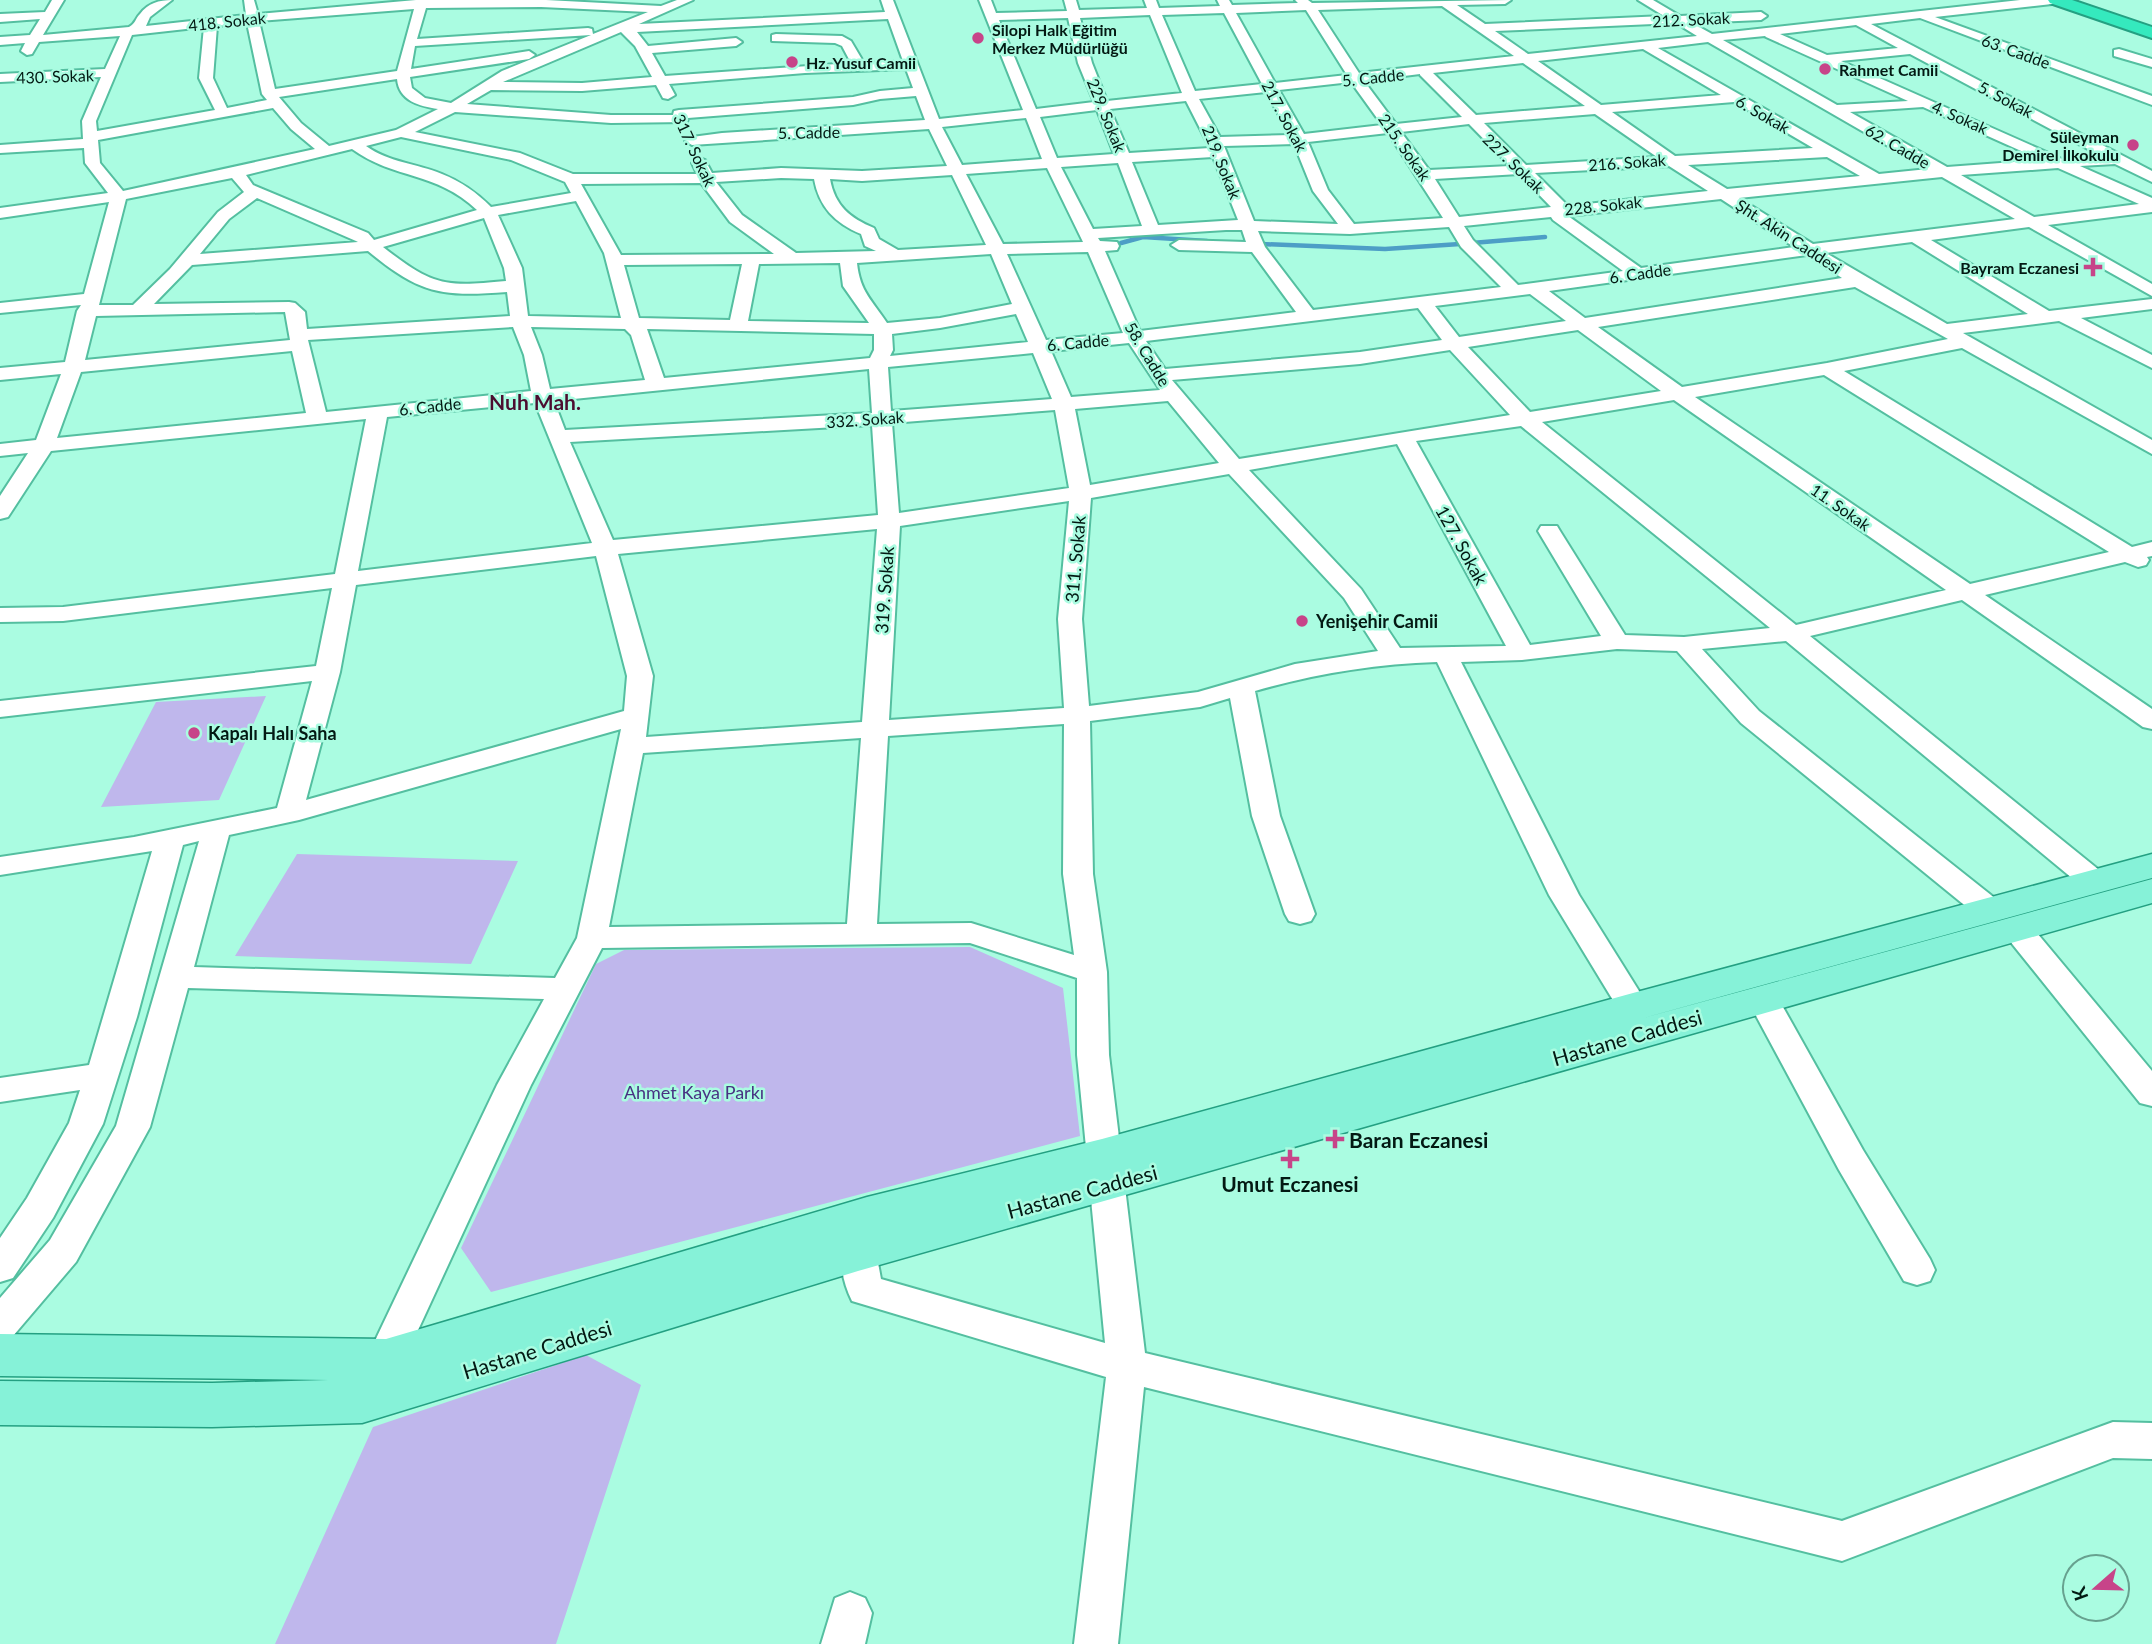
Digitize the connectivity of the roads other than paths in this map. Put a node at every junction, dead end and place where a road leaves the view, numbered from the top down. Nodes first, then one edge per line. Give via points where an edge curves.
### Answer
1 (58, 0) edge
2 (166, 0) edge
3 (248, 0) edge
4 (687, 0) edge
5 (1505, 0) edge
6 (1644, 0) edge
7 (2054, 0) edge
8 (2075, 0) edge
9 (1444, 1) edge
10 (488, 2) edge
11 (421, 3) edge
12 (624, 3) edge
13 (1306, 4) edge
14 (347, 5) edge
15 (1226, 5) edge
16 (1153, 6) edge
17 (1071, 7) edge
18 (890, 8) edge
19 (664, 9) junction
20 (988, 9) edge
21 (1797, 14) dead end
22 (48, 15) junction
23 (1919, 15) junction
24 (1770, 16) dead end
25 (646, 17) junction
26 (0, 18) edge
27 (254, 18) junction
28 (551, 18) dead end
29 (1679, 20) junction
30 (211, 22) junction
31 (1859, 22) junction
32 (1594, 23) junction
33 (2152, 26) edge
34 (1481, 28) junction
35 (619, 29) junction
36 (127, 33) junction
37 (1767, 33) junction
38 (2152, 33) edge
39 (36, 39) junction
40 (1709, 39) junction
41 (0, 41) edge
42 (410, 43) junction
43 (1643, 47) junction
44 (642, 50) junction
45 (562, 52) junction
46 (2019, 52) junction
47 (1920, 53) junction
48 (2119, 53) dead end
49 (1979, 54) dead end
50 (1952, 55) dead end
51 (1827, 58) junction
52 (1527, 61) junction
53 (2152, 63) edge
54 (910, 65) junction
55 (1754, 65) junction
56 (860, 67) junction
57 (1424, 72) junction
58 (109, 73) junction
59 (405, 76) junction
60 (4, 78) edge
61 (1356, 79) junction
62 (659, 80) junction
63 (488, 86) junction
64 (1270, 87) junction
65 (0, 89) edge
66 (920, 92) junction
67 (748, 96) dead end
68 (1193, 96) junction
69 (2000, 96) junction
70 (272, 99) junction
71 (1976, 99) dead end
72 (1952, 101) dead end
73 (2152, 101) edge
74 (1743, 102) junction
75 (1796, 103) dead end
76 (1928, 103) junction
77 (1773, 104) dead end
78 (1826, 105) junction
79 (1102, 106) junction
80 (452, 108) junction
81 (1600, 110) junction
82 (678, 112) junction
83 (1030, 112) junction
84 (224, 113) junction
85 (1470, 120) junction
86 (933, 123) junction
87 (1393, 129) junction
88 (401, 133) junction
89 (1299, 139) junction
90 (91, 140) junction
91 (692, 141) junction
92 (355, 145) junction
93 (1216, 147) junction
94 (0, 149) edge
95 (326, 151) junction
96 (1829, 152) junction
97 (1124, 156) junction
98 (1669, 159) junction
99 (2117, 159) junction
100 (1051, 162) junction
101 (2063, 163) junction
102 (1519, 168) junction
103 (955, 170) junction
104 (1944, 172) junction
105 (236, 173) junction
106 (821, 175) junction
107 (1425, 175) junction
108 (2152, 177) edge
109 (706, 178) junction
110 (571, 179) junction
111 (1878, 180) junction
112 (256, 192) junction
113 (1724, 194) junction
114 (119, 196) junction
115 (580, 196) junction
116 (2152, 205) edge
117 (1562, 209) junction
118 (488, 212) junction
119 (0, 213) edge
120 (1453, 222) junction
121 (2033, 222) junction
122 (1249, 227) junction
123 (1151, 228) junction
124 (1350, 229) junction
125 (1915, 237) junction
126 (1092, 241) junction
127 (370, 246) junction
128 (1257, 247) junction
129 (997, 249) junction
130 (1809, 250) junction
131 (895, 255) junction
132 (790, 257) junction
133 (752, 258) junction
134 (848, 258) junction
135 (187, 260) junction
136 (614, 260) junction
137 (1637, 273) junction
138 (1858, 281) junction
139 (515, 286) junction
140 (1524, 290) junction
141 (2152, 291) edge
142 (1423, 302) junction
143 (2152, 304) edge
144 (88, 305) junction
145 (0, 308) edge
146 (1021, 308) junction
147 (139, 309) junction
148 (1308, 316) junction
149 (2055, 316) junction
150 (520, 321) junction
151 (632, 325) junction
152 (1585, 325) junction
153 (738, 326) junction
154 (883, 329) junction
155 (1942, 330) junction
156 (1134, 337) junction
157 (299, 340) junction
158 (1963, 342) junction
159 (1454, 343) junction
160 (1041, 345) junction
161 (878, 361) junction
162 (2152, 362) edge
163 (73, 368) junction
164 (1827, 369) junction
165 (0, 374) edge
166 (1160, 375) junction
167 (656, 383) junction
168 (1677, 393) junction
169 (542, 395) junction
170 (1173, 395) junction
171 (1064, 403) junction
172 (378, 411) junction
173 (317, 416) junction
174 (883, 418) junction
175 (1525, 419) junction
176 (557, 437) junction
177 (1403, 437) junction
178 (45, 444) junction
179 (2152, 448) edge
180 (0, 450) edge
181 (1235, 468) junction
182 (1081, 493) junction
183 (0, 512) edge
184 (889, 521) junction
185 (1549, 531) dead end
186 (605, 548) junction
187 (2152, 549) edge
188 (2128, 554) junction
189 (2152, 569) edge
190 (345, 581) junction
191 (1965, 592) junction
192 (0, 615) edge
193 (1791, 633) junction
194 (1617, 642) junction
195 (1684, 644) junction
196 (1522, 653) junction
197 (1445, 654) junction
198 (1393, 656) junction
199 (327, 672) junction
200 (1241, 687) junction
201 (0, 709) edge
202 (1077, 715) junction
203 (638, 716) junction
204 (2152, 721) edge
205 (876, 730) junction
206 (632, 746) junction
207 (289, 814) junction
208 (217, 829) junction
209 (170, 839) junction
210 (0, 866) edge
211 (2152, 866) edge
212 (2094, 881) junction
213 (2152, 891) edge
214 (1300, 914) dead end
215 (2003, 919) junction
216 (862, 934) junction
217 (592, 938) junction
218 (1092, 972) junction
219 (176, 977) junction
220 (565, 989) junction
221 (1763, 999) junction
222 (1633, 1007) junction
223 (102, 1075) junction
224 (0, 1090) edge
225 (2152, 1094) edge
226 (1104, 1170) junction
227 (862, 1234) junction
228 (0, 1267) edge
229 (1917, 1270) dead end
230 (0, 1325) edge
231 (0, 1355) edge
232 (386, 1360) junction
233 (1127, 1366) junction
234 (362, 1401) junction
235 (0, 1403) edge
236 (2152, 1441) edge
237 (1096, 1644) edge

1 - 22 street
2 - 36 street
3 - 27 street
4 - 19 street
5 - 9 street
6 - 29 street, 62. Cadde
7 - 23 street, 5. Cadde
7 - 38 highway
8 - 33 highway
9 - 13 street
9 - 34 street, Şht. Akin Caddesi
10 - 11 street, 418. Sokak
10 - 12 street, 418. Sokak
11 - 14 street, 418. Sokak
11 - 42 street via 423,24
12 - 19 street, 418. Sokak
13 - 15 street
13 - 61 street, 215. Sokak
14 - 27 street, 418. Sokak
15 - 16 street
15 - 64 street, 217. Sokak
16 - 17 street
16 - 68 street, 219. Sokak via 1182,80
17 - 20 street
17 - 79 street, 229. Sokak
18 - 35 street
18 - 54 street, 311. Sokak
19 - 25 street
20 - 83 street, 58. Cadde
21 - 23 street, 63. Cadde via 1896,6
22 - 26 street
22 - 39 street
23 - 31 street, 5. Cadde
23 - 46 street, 63. Cadde
24 - 29 street, 212. Sokak
25 - 28 street
25 - 35 street
27 - 30 street, 418. Sokak
27 - 70 street
29 - 32 street, 212. Sokak
29 - 40 street, 62. Cadde
30 - 36 street, 418. Sokak
30 - 84 street via 203,75
31 - 37 street, 5. Cadde
31 - 47 street, 5. Sokak
32 - 34 street, 212. Sokak
32 - 43 street, 6. Sokak
34 - 52 street, Şht. Akin Caddesi
35 - 42 street
35 - 44 street, 317. Sokak via 638,38
35 - 45 street
36 - 39 street, 418. Sokak
36 - 58 street
37 - 40 street, 5. Cadde
37 - 51 street, 4. Sokak
39 - 41 street, 418. Sokak
39 - 60 street
40 - 43 street, 5. Cadde
40 - 55 street, 62. Cadde
42 - 59 street
43 - 52 street, 5. Cadde
43 - 74 street, 6. Sokak
44 - 56 street via 786,37 838,39 847,44
44 - 62 street, 317. Sokak
45 - 59 street
45 - 63 street
46 - 49 street
46 - 73 street, 63. Cadde
47 - 50 street
47 - 51 street
47 - 69 street, 5. Sokak
48 - 53 street
51 - 55 street
51 - 76 street, 4. Sokak
52 - 57 street, 5. Cadde
52 - 81 street, Şht. Akin Caddesi
54 - 56 street
54 - 66 street, 311. Sokak
55 - 78 street, 62. Cadde
56 - 62 street
57 - 61 street, 5. Cadde
57 - 85 street, 227. Sokak
58 - 60 street, 430. Sokak
58 - 90 street via 89,121
59 - 70 street
59 - 80 street via 405,90 410,95
60 - 65 street
61 - 64 street, 5. Cadde
61 - 87 street, 215. Sokak
62 - 63 street via 582,87
62 - 82 street, 317. Sokak
63 - 80 street
64 - 68 street, 5. Cadde
64 - 89 street, 217. Sokak
66 - 82 street
66 - 86 street, 311. Sokak
67 - 82 street
68 - 79 street, 5. Cadde
68 - 93 street, 219. Sokak
69 - 71 street
69 - 99 street, 5. Sokak
70 - 84 street
70 - 95 street
72 - 76 street
74 - 77 street
74 - 81 street
74 - 96 street, 6. Sokak
75 - 78 street
76 - 78 street
76 - 101 street, 4. Sokak
78 - 104 street, 62. Cadde
79 - 83 street, 5. Cadde
79 - 97 street, 229. Sokak
80 - 82 street via 588,120
80 - 88 street
81 - 85 street
81 - 98 street, Şht. Akin Caddesi
82 - 91 street, 317. Sokak
83 - 86 street, 5. Cadde
83 - 100 street, 58. Cadde
84 - 90 street
85 - 87 street
85 - 102 street, 227. Sokak
86 - 91 street, 5. Cadde
86 - 103 street, 311. Sokak
87 - 89 street
87 - 107 street, 215. Sokak
88 - 92 street
88 - 110 street via 515,156
89 - 93 street
89 - 124 street, 217. Sokak via 1321,191
90 - 94 street
90 - 114 street via 93,163
91 - 109 street, 317. Sokak
92 - 95 street
92 - 118 street via 375,159 435,176 466,191
93 - 97 street
93 - 122 street, 219. Sokak
95 - 105 street
96 - 98 street, 216. Sokak
96 - 111 street, 6. Sokak
97 - 100 street
97 - 123 street, 229. Sokak
98 - 102 street, 216. Sokak
98 - 113 street, Şht. Akin Caddesi
99 - 101 street, 228. Sokak
99 - 108 street, 5. Sokak
100 - 103 street
100 - 126 street, 58. Cadde
101 - 104 street, 228. Sokak
101 - 116 street, 4. Sokak
102 - 107 street, 216. Sokak
102 - 117 street, 227. Sokak
103 - 106 street
103 - 129 street, 311. Sokak
104 - 111 street, 228. Sokak
104 - 121 street, 62. Cadde
105 - 112 street
105 - 114 street
106 - 109 street
106 - 131 street via 824,195 845,222 868,231 871,242
107 - 120 street, 215. Sokak
109 - 110 street
109 - 132 street, 317. Sokak via 728,214
110 - 115 street
111 - 113 street, 228. Sokak
112 - 127 street via 362,237
112 - 135 street via 220,216
113 - 117 street, 228. Sokak
113 - 130 street, Şht. Akin Caddesi
114 - 119 street
114 - 144 street
115 - 118 street
115 - 136 street
116 - 121 street, 6. Cadde
117 - 120 street, 228. Sokak
117 - 137 street, 227. Sokak via 1559,217
118 - 127 street
118 - 139 street via 513,268
120 - 124 street, 228. Sokak
120 - 140 street, 215. Sokak via 1467,243
121 - 125 street, 6. Cadde
121 - 141 street, 62. Cadde
122 - 123 street, 228. Sokak
122 - 124 street, 228. Sokak
122 - 128 street, 219. Sokak
123 - 126 street, 228. Sokak
125 - 130 street, 6. Cadde
125 - 149 street
126 - 128 street
126 - 129 street
126 - 156 street, 58. Cadde
127 - 135 street
127 - 139 street via 432,286
128 - 148 street, 219. Sokak
129 - 131 street
129 - 146 street, 311. Sokak
130 - 137 street, 6. Cadde
130 - 138 street, Şht. Akin Caddesi
131 - 134 street
132 - 133 street
132 - 134 street
133 - 136 street
133 - 153 street
134 - 154 street via 851,286
135 - 147 street
136 - 151 street
137 - 140 street, 6. Cadde
138 - 152 street
138 - 155 street, Şht. Akin Caddesi
139 - 150 street
140 - 142 street, 6. Cadde
140 - 152 street, 11. Sokak
142 - 148 street, 6. Cadde
142 - 159 street
143 - 149 street
144 - 145 street
144 - 147 street
144 - 163 street
146 - 154 street
146 - 160 street, 311. Sokak
147 - 157 street via 289,307 296,312
148 - 156 street, 6. Cadde
149 - 155 street
149 - 162 street
150 - 151 street
150 - 157 street
150 - 169 street
151 - 153 street
151 - 167 street via 640,333
152 - 159 street
152 - 168 street, 11. Sokak
153 - 154 street
154 - 161 street, 319. Sokak via 883,355
155 - 158 street, Şht. Akin Caddesi
156 - 160 street, 6. Cadde
156 - 166 street, 58. Cadde
157 - 163 street
157 - 173 street
158 - 164 street
158 - 179 street, Şht. Akin Caddesi
159 - 166 street via 1360,358
159 - 175 street
160 - 161 street, 6. Cadde
160 - 171 street, 311. Sokak
161 - 167 street, 6. Cadde
161 - 174 street, 319. Sokak
163 - 165 street
163 - 178 street
164 - 168 street
164 - 188 street
166 - 170 street, 58. Cadde
167 - 169 street, 6. Cadde
168 - 175 street
168 - 191 street, 11. Sokak
169 - 172 street, 6. Cadde
169 - 176 street
170 - 171 street, 332. Sokak
170 - 181 street, 58. Cadde
171 - 174 street, 332. Sokak
171 - 182 street, 311. Sokak
172 - 173 street, 6. Cadde
172 - 190 street
173 - 178 street, 6. Cadde
174 - 176 street, 332. Sokak
174 - 184 street, 319. Sokak
175 - 177 street
175 - 193 street
176 - 186 street
177 - 181 street
177 - 196 street, 127. Sokak
178 - 180 street, 6. Cadde
178 - 183 street
181 - 182 street
181 - 198 street, 58. Cadde via 1353,594
182 - 184 street
182 - 202 street, 311. Sokak via 1070,618
184 - 186 street
184 - 205 street, 319. Sokak
185 - 194 street
186 - 190 street
186 - 203 street via 640,676
187 - 188 street
188 - 189 street
188 - 191 street
190 - 192 street via 63,614
190 - 199 street
191 - 193 street
191 - 204 street, 11. Sokak
193 - 195 street
193 - 212 street
194 - 195 street
194 - 196 street
195 - 215 street via 1751,718
196 - 197 street
197 - 198 street
197 - 222 street via 1564,895
198 - 200 street via 1295,672
199 - 201 street
199 - 207 street
200 - 202 street via 1200,699
200 - 214 street via 1266,816
202 - 205 street
202 - 218 street, 311. Sokak via 1078,874
203 - 206 street
203 - 207 street
205 - 206 street
205 - 216 street, 319. Sokak
206 - 217 street
207 - 208 street
208 - 209 street
208 - 219 street
209 - 210 street
209 - 223 street
211 - 212 main road, Hastane Caddesi
212 - 215 main road, Hastane Caddesi
213 - 215 main road, Hastane Caddesi
215 - 221 main road, Hastane Caddesi
215 - 222 main road, Hastane Caddesi
215 - 225 street
216 - 217 street
216 - 218 street via 971,933
217 - 220 street
218 - 226 street, 311. Sokak via 1093,1055
219 - 220 street
219 - 230 street via 133,1127 63,1251
220 - 232 street via 514,1085
221 - 226 main road, Hastane Caddesi
221 - 229 street
222 - 226 main road, Hastane Caddesi
223 - 224 street
223 - 228 street via 86,1124 40,1208
226 - 227 main road, Hastane Caddesi
226 - 233 street, 311. Sokak
227 - 232 main road, Hastane Caddesi
227 - 233 street via 865,1290
227 - 234 main road, Hastane Caddesi
231 - 232 main road, Hastane Caddesi
232 - 234 street
233 - 236 street via 1842,1541 2113,1440
233 - 237 street, 311. Sokak
234 - 235 main road, Hastane Caddesi

